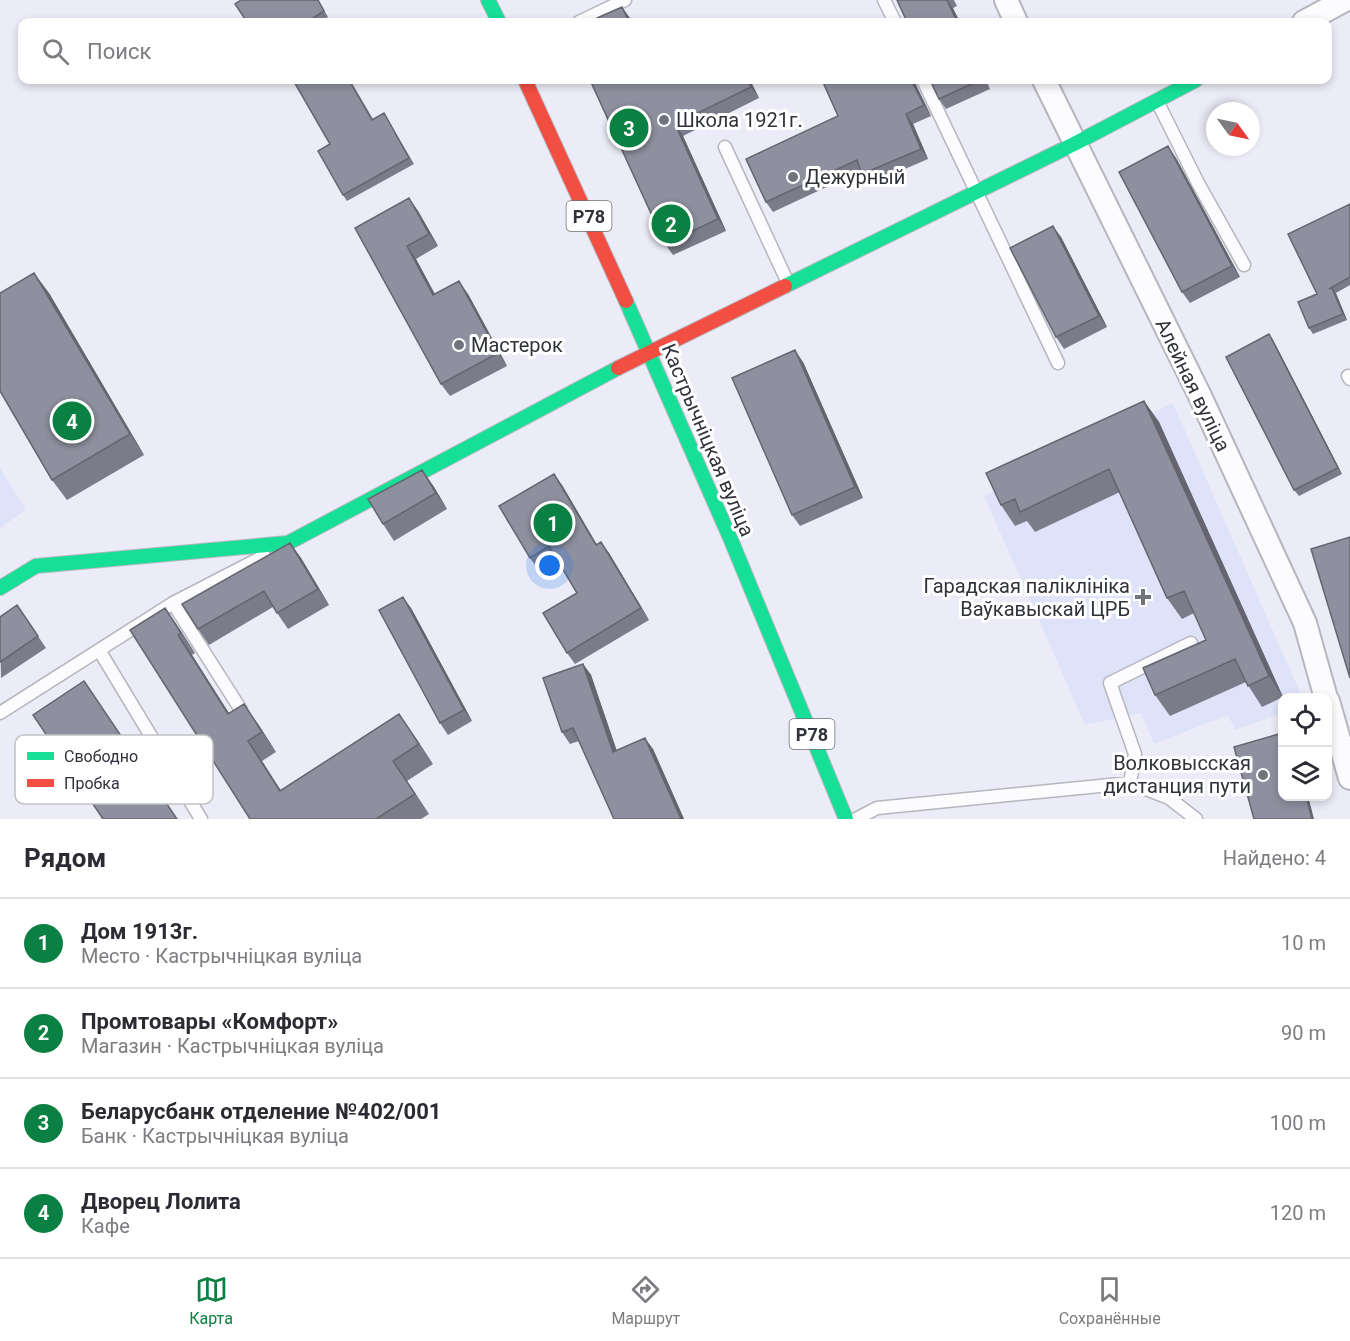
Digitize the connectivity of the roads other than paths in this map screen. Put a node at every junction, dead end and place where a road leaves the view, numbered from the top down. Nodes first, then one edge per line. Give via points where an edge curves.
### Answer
1 (488, 0) edge
2 (625, 0) edge
3 (884, 0) edge
4 (1006, 0) edge
5 (1345, 0) edge
6 (497, 18) edge
7 (587, 18) edge
8 (893, 18) edge
9 (1014, 18) edge
10 (1311, 18) edge
11 (527, 84) edge
12 (925, 84) edge
13 (1046, 84) edge
14 (1188, 84) edge
15 (1157, 100) junction
16 (1074, 144) junction
17 (725, 147) dead end
18 (978, 191) junction
19 (1244, 265) dead end
20 (789, 284) junction
21 (651, 353) junction
22 (1058, 363) dead end
23 (288, 543) junction
24 (0, 588) edge
25 (174, 603) junction
26 (1191, 643) dead end
27 (99, 650) junction
28 (1325, 693) edge
29 (242, 710) edge
30 (0, 713) edge
31 (1332, 713) edge
32 (150, 735) edge
33 (1346, 751) edge
34 (1350, 778) edge
35 (1130, 783) junction
36 (192, 804) edge
37 (201, 819) edge
38 (846, 819) edge
39 (856, 819) edge
40 (1196, 819) edge

1 - 6 street
2 - 7 lane
3 - 8 lane
4 - 9 street
5 - 10 street
11 - 21 street, Кастрычніцкая вуліца / Р78
12 - 18 lane
13 - 16 street, Алейная вуліца
14 - 15 street
15 - 16 street
15 - 19 lane
16 - 18 street
16 - 28 street, Алейная вуліца via 1200,396 1305,623
17 - 20 lane
18 - 20 street
18 - 22 lane
20 - 21 street
21 - 23 street
21 - 38 street, Кастрычніцкая вуліца / Р78
23 - 24 street via 36,566
23 - 25 lane
25 - 27 lane
25 - 29 lane
26 - 35 lane via 1110,683 1135,754
27 - 30 lane
27 - 32 lane
31 - 33 street, Алейная вуліца
33 - 34 street, Алейная вуліца
35 - 39 lane via 877,808
35 - 40 lane via 1169,798
36 - 37 lane

